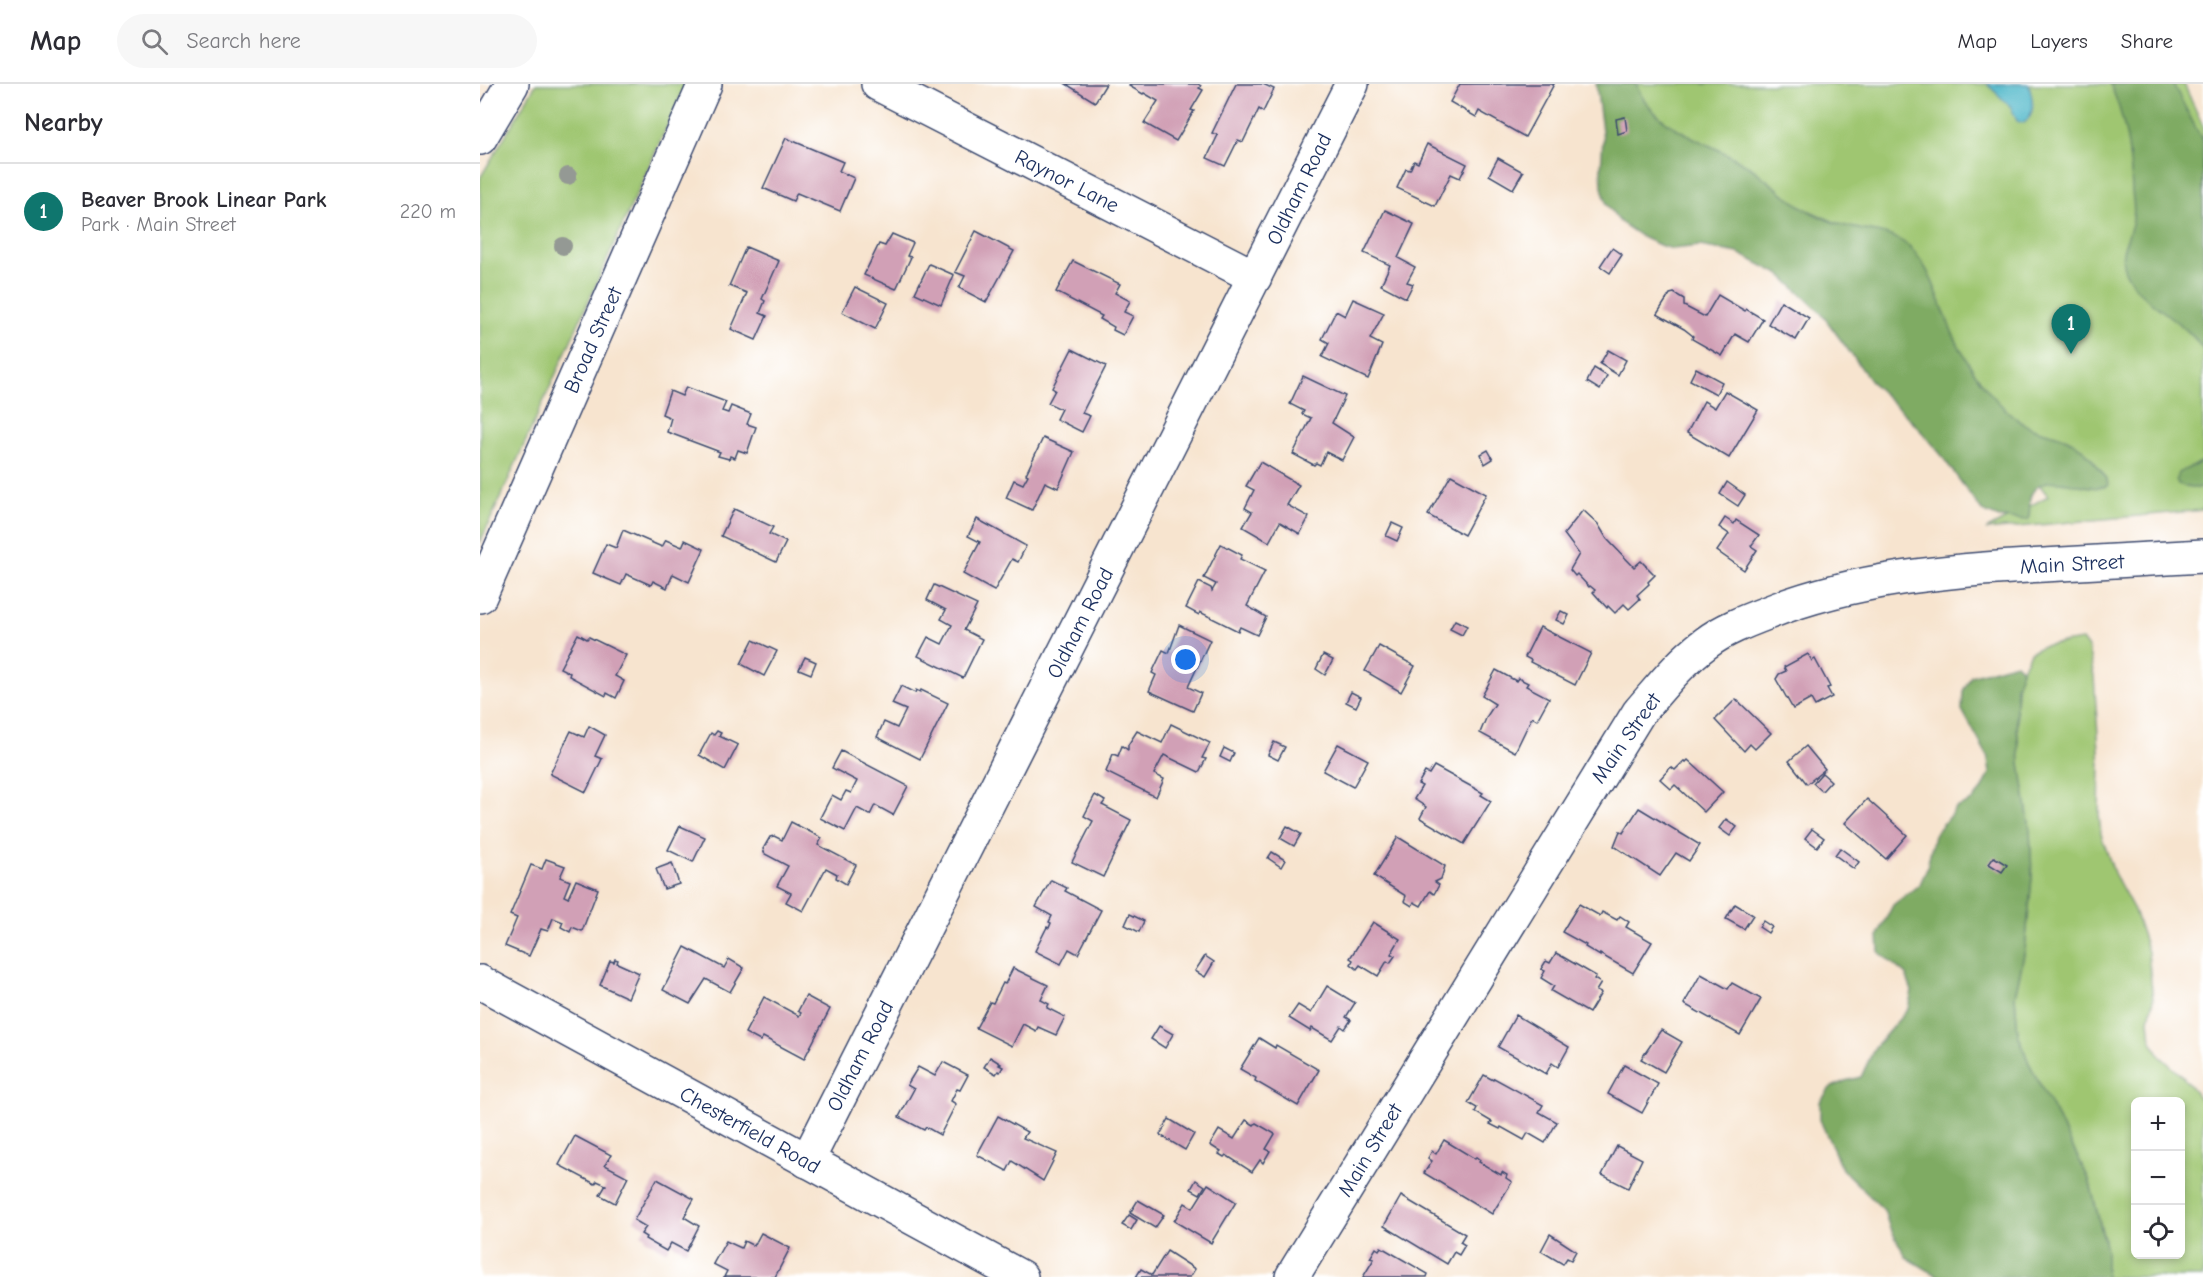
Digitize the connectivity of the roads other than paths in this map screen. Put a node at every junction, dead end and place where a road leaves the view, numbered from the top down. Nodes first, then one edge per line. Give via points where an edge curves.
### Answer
1 (512, 84) edge
2 (705, 84) edge
3 (878, 84) edge
4 (1352, 84) edge
5 (480, 138) edge
6 (1256, 277) junction
7 (2203, 556) edge
8 (480, 596) edge
9 (480, 982) edge
10 (807, 1161) junction
11 (1021, 1277) edge
12 (1292, 1277) edge

1 - 5 street
2 - 8 street, Broad Street
3 - 6 street, Raynor Lane
4 - 6 street, Oldham Road
6 - 10 street, Oldham Road
7 - 12 street, Main Street via 1958,570 1897,578 1796,601 1747,620 1706,642 1639,712
9 - 10 street, Chesterfield Road
10 - 11 street, Chesterfield Road

